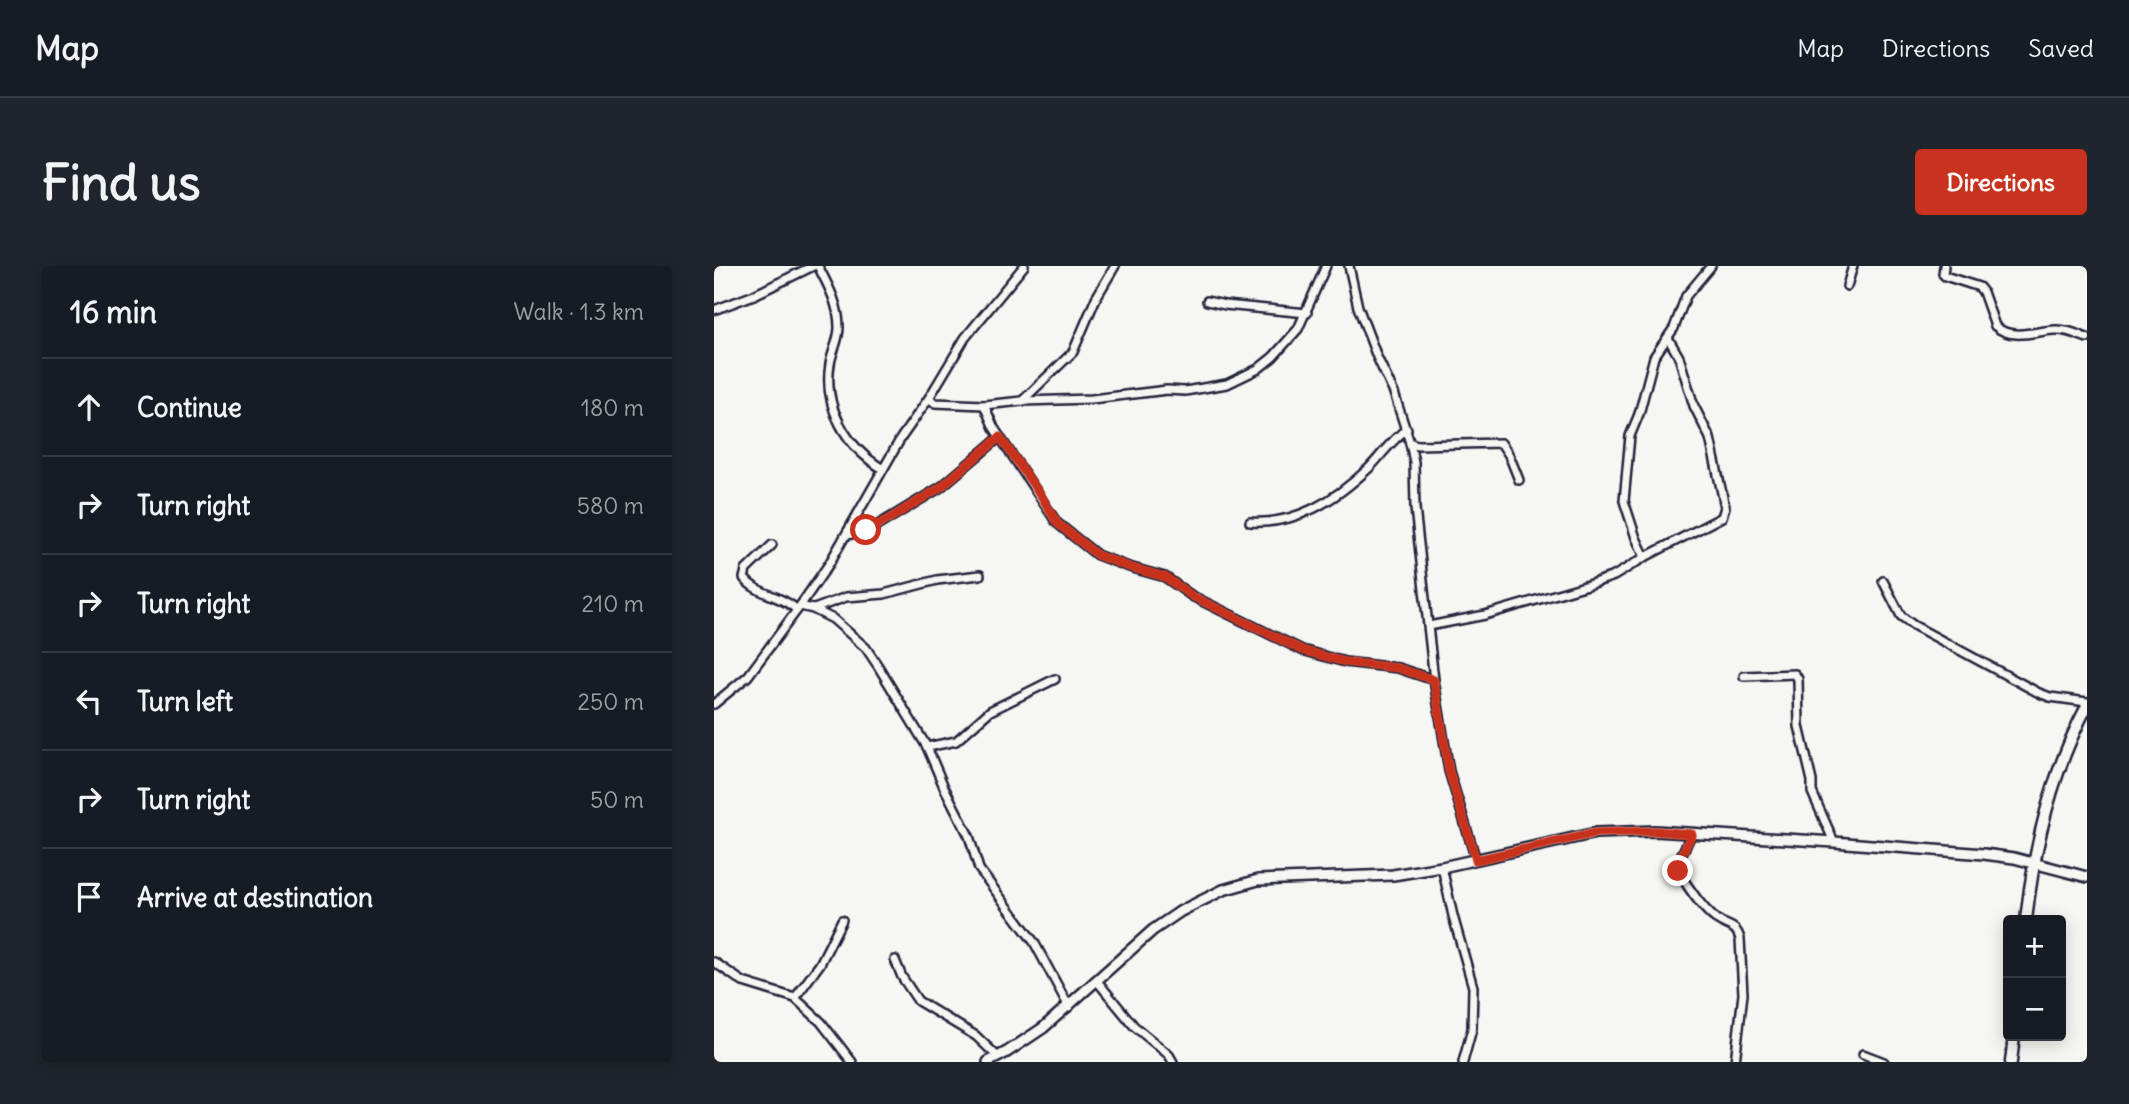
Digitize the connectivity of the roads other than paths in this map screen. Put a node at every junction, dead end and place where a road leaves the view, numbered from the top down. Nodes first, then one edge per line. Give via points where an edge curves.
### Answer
1 (816, 266) edge
2 (1024, 266) edge
3 (1115, 266) edge
4 (1326, 266) edge
5 (1349, 266) edge
6 (1711, 266) edge
7 (1853, 266) edge
8 (1944, 266) edge
9 (1847, 286) dead end
10 (1207, 301) dead end
11 (714, 310) edge
12 (1307, 313) junction
13 (1668, 338) junction
14 (2087, 338) edge
15 (929, 398) junction
16 (1022, 401) junction
17 (984, 405) junction
18 (1406, 429) junction
19 (1000, 437) junction
20 (1410, 443) junction
21 (883, 469) junction
22 (1519, 480) dead end
23 (1250, 522) dead end
24 (845, 536) junction
25 (772, 545) dead end
26 (1644, 556) junction
27 (980, 575) dead end
28 (1883, 581) dead end
29 (798, 608) junction
30 (813, 609) junction
31 (1429, 626) junction
32 (1744, 676) dead end
33 (1055, 679) dead end
34 (1434, 680) junction
35 (714, 704) edge
36 (2087, 704) edge
37 (927, 747) junction
38 (1692, 834) junction
39 (1834, 842) junction
40 (1476, 860) junction
41 (2034, 865) junction
42 (1442, 867) junction
43 (2087, 877) edge
44 (2027, 915) edge
45 (842, 920) dead end
46 (895, 960) dead end
47 (714, 962) edge
48 (1097, 981) junction
49 (795, 998) junction
50 (1069, 1007) junction
51 (2013, 1041) edge
52 (1863, 1054) dead end
53 (998, 1057) junction
54 (852, 1062) edge
55 (988, 1062) edge
56 (1173, 1062) edge
57 (1463, 1062) edge
58 (1735, 1062) edge
59 (1884, 1062) edge
60 (2011, 1062) edge

1 - 11 street
1 - 21 street via 834,299 839,328 828,381 833,406 848,440
2 - 15 street via 965,338
3 - 16 street via 1073,352
4 - 12 street
5 - 18 street via 1358,307
6 - 13 street via 1686,296
7 - 9 street
8 - 14 street via 1945,276 1979,287 1999,330 2031,335 2064,330
10 - 12 street
12 - 16 street via 1273,357 1227,384 1091,399
13 - 26 street via 1649,368 1628,449 1624,501
13 - 26 street via 1710,438 1725,511 1718,519
15 - 17 street via 935,403
15 - 21 street
16 - 17 street
17 - 19 street
18 - 20 street
18 - 23 street via 1359,477 1312,512 1266,523
19 - 24 street via 941,487 875,527
19 - 34 street via 1057,523 1097,555 1165,577 1192,596 1302,650 1345,662 1398,668
20 - 22 street via 1501,443
20 - 31 street
21 - 24 street
24 - 29 street
25 - 29 street via 746,570 744,578 761,592
26 - 31 street via 1614,576 1569,592
27 - 30 street via 846,597
28 - 36 street via 1901,616 1913,625 2039,693
29 - 30 street
29 - 35 street via 748,676
30 - 37 street via 833,619 866,648
31 - 34 street
32 - 39 street via 1783,673 1794,674 1798,680 1800,737 1812,792
33 - 37 street via 997,706 956,741
34 - 40 street via 1449,771
36 - 41 main road via 2063,759
37 - 50 street via 969,836 979,869 1034,942
38 - 39 street
38 - 40 street via 1596,833
38 - 58 street via 1678,871 1714,918 1730,924 1741,939 1743,994
39 - 41 street via 1984,853
40 - 42 street
41 - 43 street
41 - 44 main road
42 - 48 street via 1394,875 1258,880 1223,890 1153,930
42 - 57 street via 1473,987 1472,1029
45 - 49 street via 820,964
46 - 53 street via 918,1001 976,1036
47 - 49 street via 743,982
48 - 50 street
48 - 56 street via 1134,1026
49 - 54 street
50 - 53 street
51 - 60 main road
52 - 59 street
53 - 55 street

